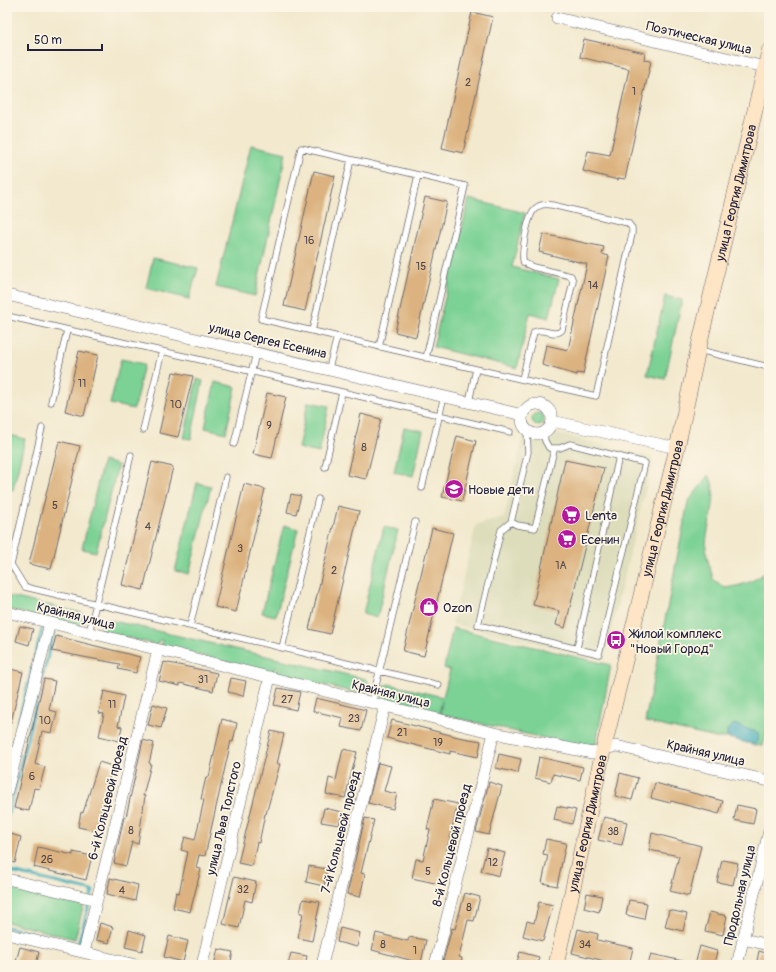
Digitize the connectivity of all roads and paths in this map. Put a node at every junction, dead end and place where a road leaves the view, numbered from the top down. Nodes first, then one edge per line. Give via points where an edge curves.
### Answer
1 (557, 18) dead end
2 (769, 52) edge
3 (765, 67) junction
4 (764, 92) edge
5 (351, 160) junction
6 (418, 175) junction
7 (7, 295) edge
8 (7, 316) edge
9 (67, 330) junction
10 (312, 331) junction
11 (337, 337) junction
12 (379, 347) junction
13 (698, 350) junction
14 (162, 351) junction
15 (256, 352) junction
16 (426, 358) junction
17 (769, 367) edge
18 (329, 368) junction
19 (476, 369) junction
20 (252, 370) junction
21 (522, 379) junction
22 (342, 392) junction
23 (444, 396) junction
24 (51, 402) dead end
25 (469, 402) junction
26 (523, 414) junction
27 (439, 415) junction
28 (552, 421) junction
29 (42, 428) dead end
30 (143, 430) dead end
31 (527, 430) junction
32 (510, 432) dead end
33 (544, 432) junction
34 (234, 444) dead end
35 (677, 448) junction
36 (554, 450) junction
37 (131, 456) dead end
38 (618, 456) junction
39 (325, 467) dead end
40 (226, 477) dead end
41 (422, 488) dead end
42 (318, 500) dead end
43 (415, 522) dead end
44 (511, 522) junction
45 (7, 558) edge
46 (11, 565) junction
47 (96, 604) junction
48 (7, 612) edge
49 (50, 623) junction
50 (190, 626) junction
51 (89, 633) junction
52 (282, 648) junction
53 (577, 648) junction
54 (158, 650) junction
55 (380, 671) junction
56 (270, 677) junction
57 (439, 685) dead end
58 (372, 702) junction
59 (386, 706) junction
60 (494, 733) junction
61 (603, 751) junction
62 (769, 780) edge
63 (7, 791) edge
64 (769, 831) edge
65 (7, 878) edge
66 (97, 900) junction
67 (7, 934) edge
68 (743, 939) junction
69 (769, 945) edge
70 (84, 952) junction
71 (136, 965) edge
72 (202, 965) edge
73 (322, 965) edge
74 (435, 965) edge
75 (558, 965) edge
76 (737, 965) edge

1 - 3 street, Поэтическая улица
2 - 3 street, улица Георгия Димитрова
3 - 4 street, улица Георгия Димитрова
4 - 13 street, улица Георгия Димитрова
5 - 6 lane
5 - 10 lane
5 - 10 lane via 301,148 261,319
6 - 12 lane
6 - 16 lane via 465,186
7 - 15 street, улица Сергея Есенина
8 - 9 lane
9 - 14 lane
9 - 24 lane
10 - 11 lane
11 - 12 lane
11 - 18 lane
12 - 16 lane
13 - 17 lane
13 - 35 street, улица Георгия Димитрова
14 - 20 lane
14 - 30 lane
15 - 18 street, улица Сергея Есенина
15 - 20 lane
16 - 19 lane
18 - 23 street, улица Сергея Есенина
19 - 21 lane
19 - 25 lane
20 - 22 lane
20 - 34 lane
21 - 21 lane via 596,396 632,234 632,228 628,223 552,205 540,206 533,211 522,260 533,267 571,276 573,281 562,330 556,333 538,330 534,332
22 - 27 lane
22 - 39 lane
23 - 25 street, улица Сергея Есенина
23 - 27 lane
25 - 26 street, улица Сергея Есенина
26 - 28 street via 528,408 541,405 548,410
26 - 31 street via 523,423
27 - 32 lane
27 - 41 lane
28 - 33 street
28 - 35 street
29 - 46 lane
31 - 33 street via 535,434
31 - 44 lane via 528,452
33 - 36 lane via 545,441 549,448
35 - 61 street, улица Георгия Димитрова
36 - 38 lane via 570,444
36 - 44 lane via 535,528
37 - 47 lane
38 - 53 lane
38 - 53 lane via 645,463 599,654
40 - 50 lane
42 - 52 lane
43 - 55 lane
44 - 53 lane via 501,530 478,625
45 - 46 lane
46 - 47 lane via 25,587
47 - 50 lane
47 - 51 lane
48 - 49 street, Крайняя улица
49 - 51 street, Крайняя улица
49 - 63 street
50 - 52 lane
51 - 54 street, Крайняя улица
52 - 55 lane
54 - 56 street, Крайняя улица
54 - 66 street, 6-й Кольцевой проезд
55 - 57 lane
55 - 58 lane
56 - 58 street, Крайняя улица
56 - 72 street, улица Льва Толстого
58 - 59 street, Крайняя улица
59 - 60 street, Крайняя улица
59 - 73 street, 7-й Кольцевой проезд
60 - 61 street, Крайняя улица via 592,753
60 - 74 street, 8-й Кольцевой проезд
61 - 62 street, Крайняя улица via 616,746
61 - 75 street, улица Георгия Димитрова
64 - 68 street, Продольная улица
65 - 66 street
66 - 70 street, 6-й Кольцевой проезд
67 - 70 street
68 - 69 street
68 - 76 street, Продольная улица
70 - 71 street

